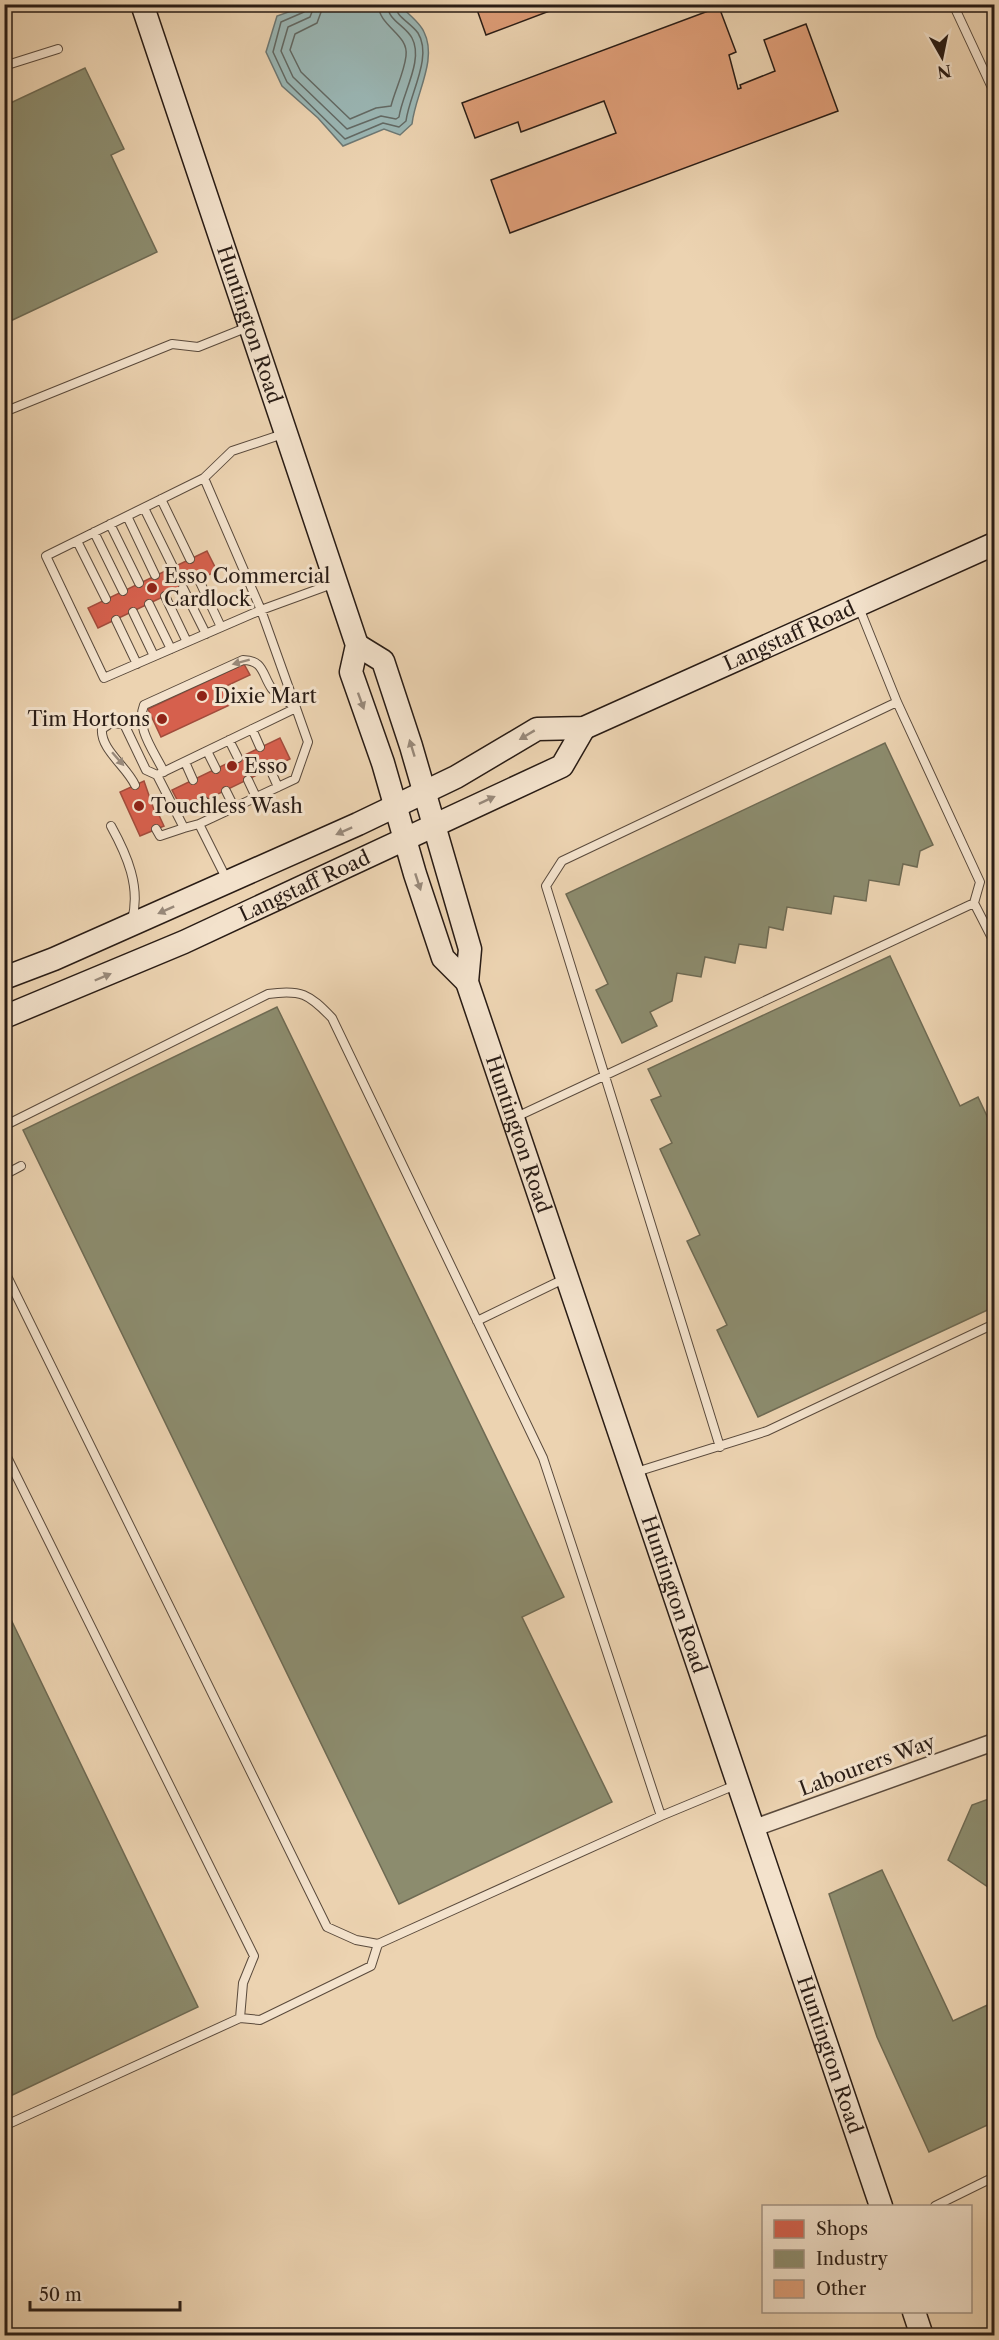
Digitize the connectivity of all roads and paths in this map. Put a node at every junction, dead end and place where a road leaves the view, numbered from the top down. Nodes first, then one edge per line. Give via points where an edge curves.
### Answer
1 (142, 4) edge
2 (953, 4) edge
3 (58, 49) dead end
4 (4, 66) edge
5 (994, 92) edge
6 (251, 325) junction
7 (4, 412) edge
8 (286, 432) junction
9 (204, 478) junction
10 (161, 499) junction
11 (144, 508) junction
12 (127, 516) junction
13 (110, 524) junction
14 (94, 532) junction
15 (77, 541) junction
16 (994, 544) edge
17 (189, 559) dead end
18 (173, 567) dead end
19 (156, 575) dead end
20 (199, 580) dead end
21 (337, 582) junction
22 (139, 583) dead end
23 (183, 588) dead end
24 (123, 591) dead end
25 (165, 596) dead end
26 (106, 599) dead end
27 (149, 604) dead end
28 (858, 604) junction
29 (261, 610) junction
30 (133, 612) dead end
31 (116, 620) dead end
32 (221, 627) junction
33 (206, 634) junction
34 (187, 642) junction
35 (357, 645) junction
36 (171, 649) junction
37 (154, 656) junction
38 (137, 664) junction
39 (897, 702) junction
40 (296, 708) junction
41 (584, 728) junction
42 (252, 729) junction
43 (229, 740) junction
44 (260, 747) dead end
45 (207, 751) junction
46 (238, 758) dead end
47 (185, 762) junction
48 (216, 769) dead end
49 (270, 769) dead end
50 (160, 773) junction
51 (193, 780) dead end
52 (248, 780) dead end
53 (135, 785) dead end
54 (278, 787) junction
55 (226, 790) dead end
56 (425, 792) junction
57 (256, 797) junction
58 (204, 801) dead end
59 (396, 805) junction
60 (234, 807) junction
61 (212, 818) junction
62 (200, 824) junction
63 (434, 825) junction
64 (111, 826) dead end
65 (184, 828) junction
66 (156, 829) dead end
67 (405, 838) junction
68 (228, 882) junction
69 (974, 903) junction
70 (130, 926) junction
71 (994, 942) edge
72 (4, 978) edge
73 (467, 982) junction
74 (4, 1017) edge
75 (604, 1076) junction
76 (513, 1118) junction
77 (4, 1126) edge
78 (21, 1166) dead end
79 (4, 1175) edge
80 (4, 1270) edge
81 (567, 1277) junction
82 (477, 1321) junction
83 (994, 1324) edge
84 (720, 1447) junction
85 (4, 1452) edge
86 (633, 1474) junction
87 (994, 1742) edge
88 (739, 1784) junction
89 (661, 1816) junction
90 (754, 1828) junction
91 (378, 1944) junction
92 (240, 2018) junction
93 (4, 2126) edge
94 (994, 2177) edge
95 (881, 2205) edge
96 (937, 2205) edge
97 (914, 2313) edge
98 (922, 2336) edge

1 - 6 street, Huntington Road
2 - 5 lane
3 - 4 lane
6 - 7 lane via 198,347 172,344
6 - 8 street, Huntington Road
8 - 9 lane via 232,451
8 - 21 street, Huntington Road
9 - 10 lane
9 - 29 lane
10 - 11 lane
10 - 17 lane
11 - 12 lane
11 - 18 lane
12 - 13 lane
12 - 19 lane
13 - 14 lane
13 - 22 lane
14 - 15 lane
14 - 24 lane
15 - 26 lane
15 - 38 lane via 46,556 104,678
16 - 28 street, Langstaff Road
20 - 32 lane
21 - 29 lane
21 - 35 street, Huntington Road
23 - 33 lane
25 - 34 lane
27 - 36 lane
28 - 39 lane
28 - 41 street, Langstaff Road
29 - 32 lane
29 - 40 lane
30 - 37 lane
31 - 38 lane
32 - 33 lane
33 - 34 lane
34 - 36 lane
56 -> 35 street, Huntington Road via 383,661
35 -> 59 street, Huntington Road via 351,672
36 - 37 lane
37 - 38 lane
39 - 69 lane via 980,882
39 - 75 lane via 562,861 546,886
40 - 42 lane
40 -> 50 lane via 273,690 261,665 252,660 243,660 144,705 140,717
40 - 54 lane via 308,742 295,778
41 -> 56 street, Langstaff Road via 537,729
63 -> 41 street, Langstaff Road via 562,766
42 - 43 lane
42 - 44 lane
43 - 45 lane
43 - 46 lane
45 - 47 lane
45 - 48 lane
47 - 50 lane
47 - 51 lane
49 - 54 lane
50 -> 53 lane via 146,770 124,724 111,723 102,729 104,743 129,771
50 - 65 lane
52 - 57 lane
54 - 57 lane
55 - 60 lane
56 - 59 street, Langstaff Road
56 - 63 street, Huntington Road
57 - 60 lane
58 - 61 lane
59 - 67 street, Huntington Road
59 -> 68 street, Langstaff Road
60 - 61 lane
61 - 62 lane
62 - 65 lane
62 - 68 lane
63 - 67 street, Langstaff Road
63 - 73 street, Huntington Road via 470,949
64 - 70 lane via 133,875 136,898
65 - 66 lane via 160,836
67 -> 73 street, Huntington Road via 443,958
74 -> 67 street, Langstaff Road via 184,942
68 -> 70 street, Langstaff Road
69 - 71 lane
69 - 75 lane
70 - 72 street, Langstaff Road
73 - 76 street, Huntington Road
75 - 76 lane
75 - 84 lane
76 - 81 street, Huntington Road
77 - 82 lane via 268,994 291,990 312,997 332,1018
78 - 79 lane
80 - 91 lane via 327,1928
81 - 82 lane
81 - 86 street, Huntington Road
82 - 89 lane via 543,1458
83 - 84 lane via 767,1431
84 - 86 lane
85 - 92 lane via 254,1956 243,1983
86 - 88 street, Huntington Road
87 - 90 street, Labourers Way
88 - 89 lane
88 - 90 street, Huntington Road
89 - 91 lane
90 - 95 street, Huntington Road
91 - 92 lane via 370,1966 260,2020
92 - 93 lane
94 - 96 lane
97 - 98 street

